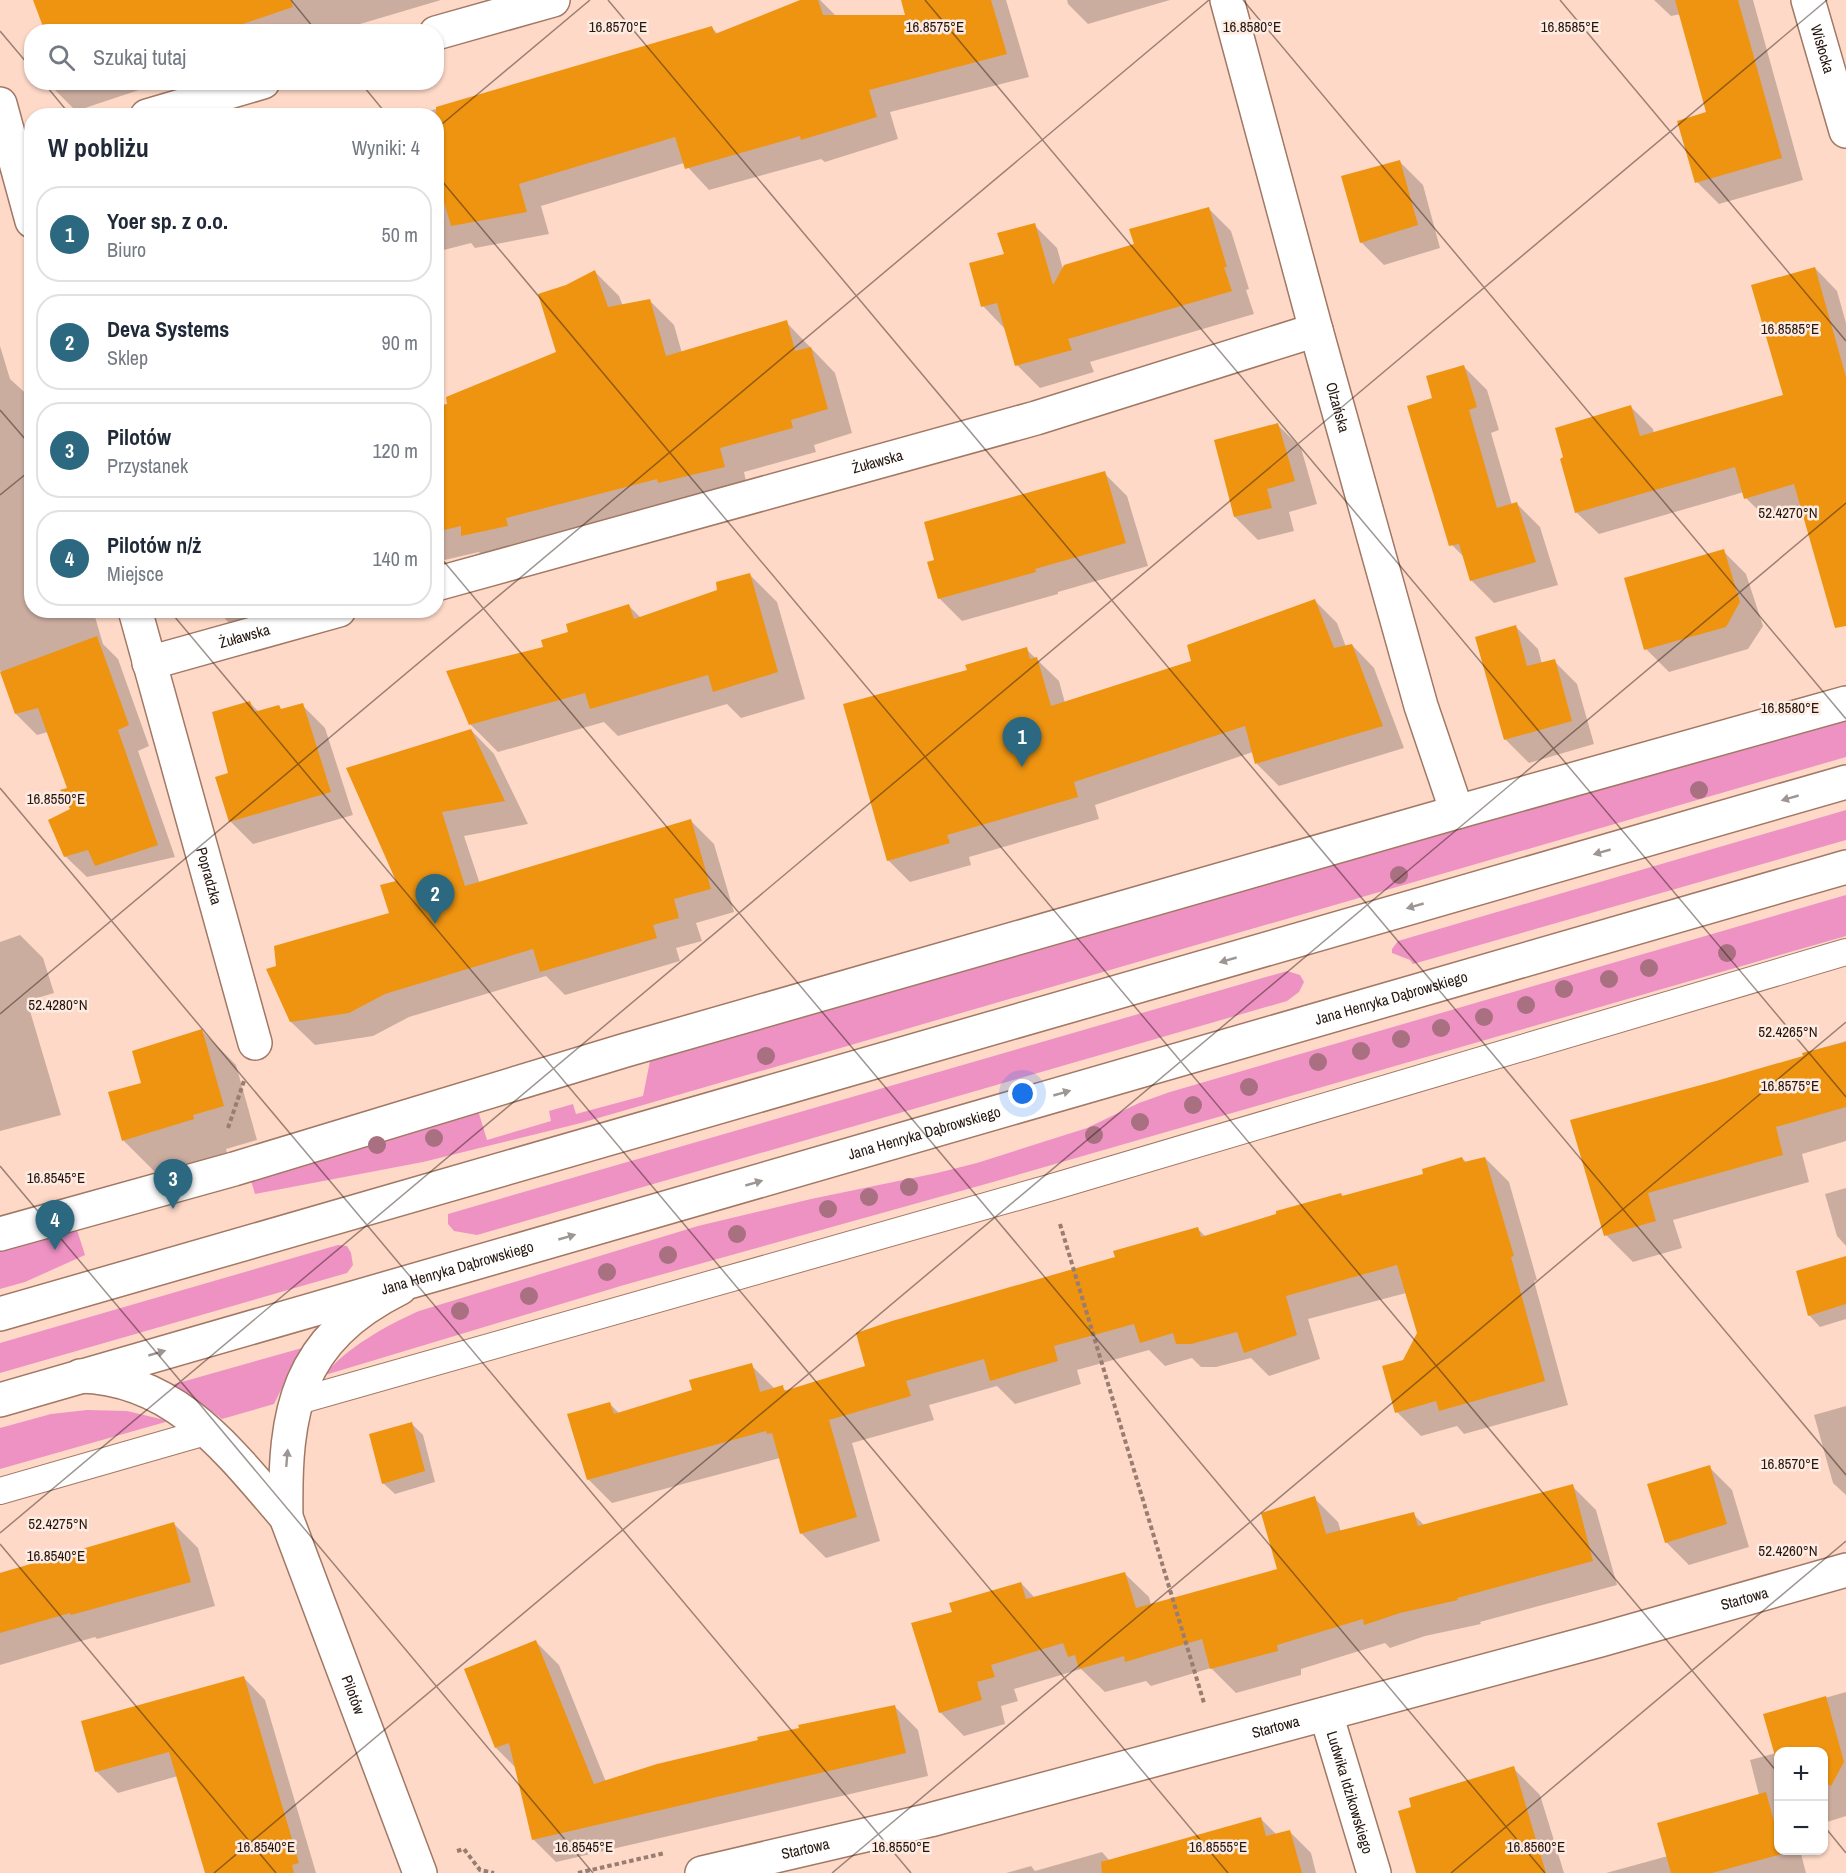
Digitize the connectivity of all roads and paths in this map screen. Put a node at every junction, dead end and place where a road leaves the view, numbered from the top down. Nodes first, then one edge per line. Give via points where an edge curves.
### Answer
1 (553, 0) edge
2 (1227, 0) edge
3 (1808, 0) edge
4 (444, 31) edge
5 (236, 90) edge
6 (0, 104) edge
7 (174, 108) edge
8 (1846, 131) edge
9 (15, 153) edge
10 (24, 189) edge
11 (1316, 330) junction
12 (444, 582) edge
13 (137, 618) edge
14 (310, 618) edge
15 (149, 663) junction
16 (1846, 703) edge
17 (1846, 782) edge
18 (1457, 812) junction
19 (1846, 867) edge
20 (1846, 952) edge
21 (255, 1043) joint
22 (225, 1139) dead end
23 (1048, 1188) junction
24 (0, 1234) edge
25 (420, 1279) junction
26 (0, 1314) edge
27 (80, 1376) junction
28 (0, 1400) edge
29 (295, 1402) junction
30 (209, 1431) junction
31 (0, 1491) edge
32 (286, 1517) junction
33 (1846, 1570) edge
34 (1326, 1714) junction
35 (1217, 1743) junction
36 (420, 1873) edge
37 (702, 1873) edge
38 (1374, 1873) edge

1 - 4 street
2 - 11 street, Olzańska
3 - 8 street, Wisłocka
5 - 7 street
6 - 9 street
9 - 10 street
11 - 12 street, Żuławska via 1036,418
11 - 18 street, Olzańska via 1421,706
13 - 15 street, Popradzka
14 - 15 street, Żuławska
15 - 21 street, Popradzka
16 - 18 street
17 -> 26 street
18 - 24 street via 626,1050 166,1190
25 -> 19 street, Jana Henryka Dąbrowskiego
20 - 23 lane
21 - 22 path
23 - 29 lane
23 - 35 path
27 -> 25 street, Jana Henryka Dąbrowskiego
25 - 29 street, Pilotów via 381,1298 334,1336 310,1367
27 - 28 street, Jana Henryka Dąbrowskiego
27 - 30 street, Pilotów via 114,1380 146,1391 182,1410
32 -> 29 street, Pilotów via 285,1475
30 - 31 lane
30 - 32 street, Pilotów
32 - 36 street, Pilotów
33 - 34 street, Startowa
34 - 35 street, Startowa
34 - 38 street, Ludwika Idzikowskiego
35 - 37 street, Startowa via 930,1820

